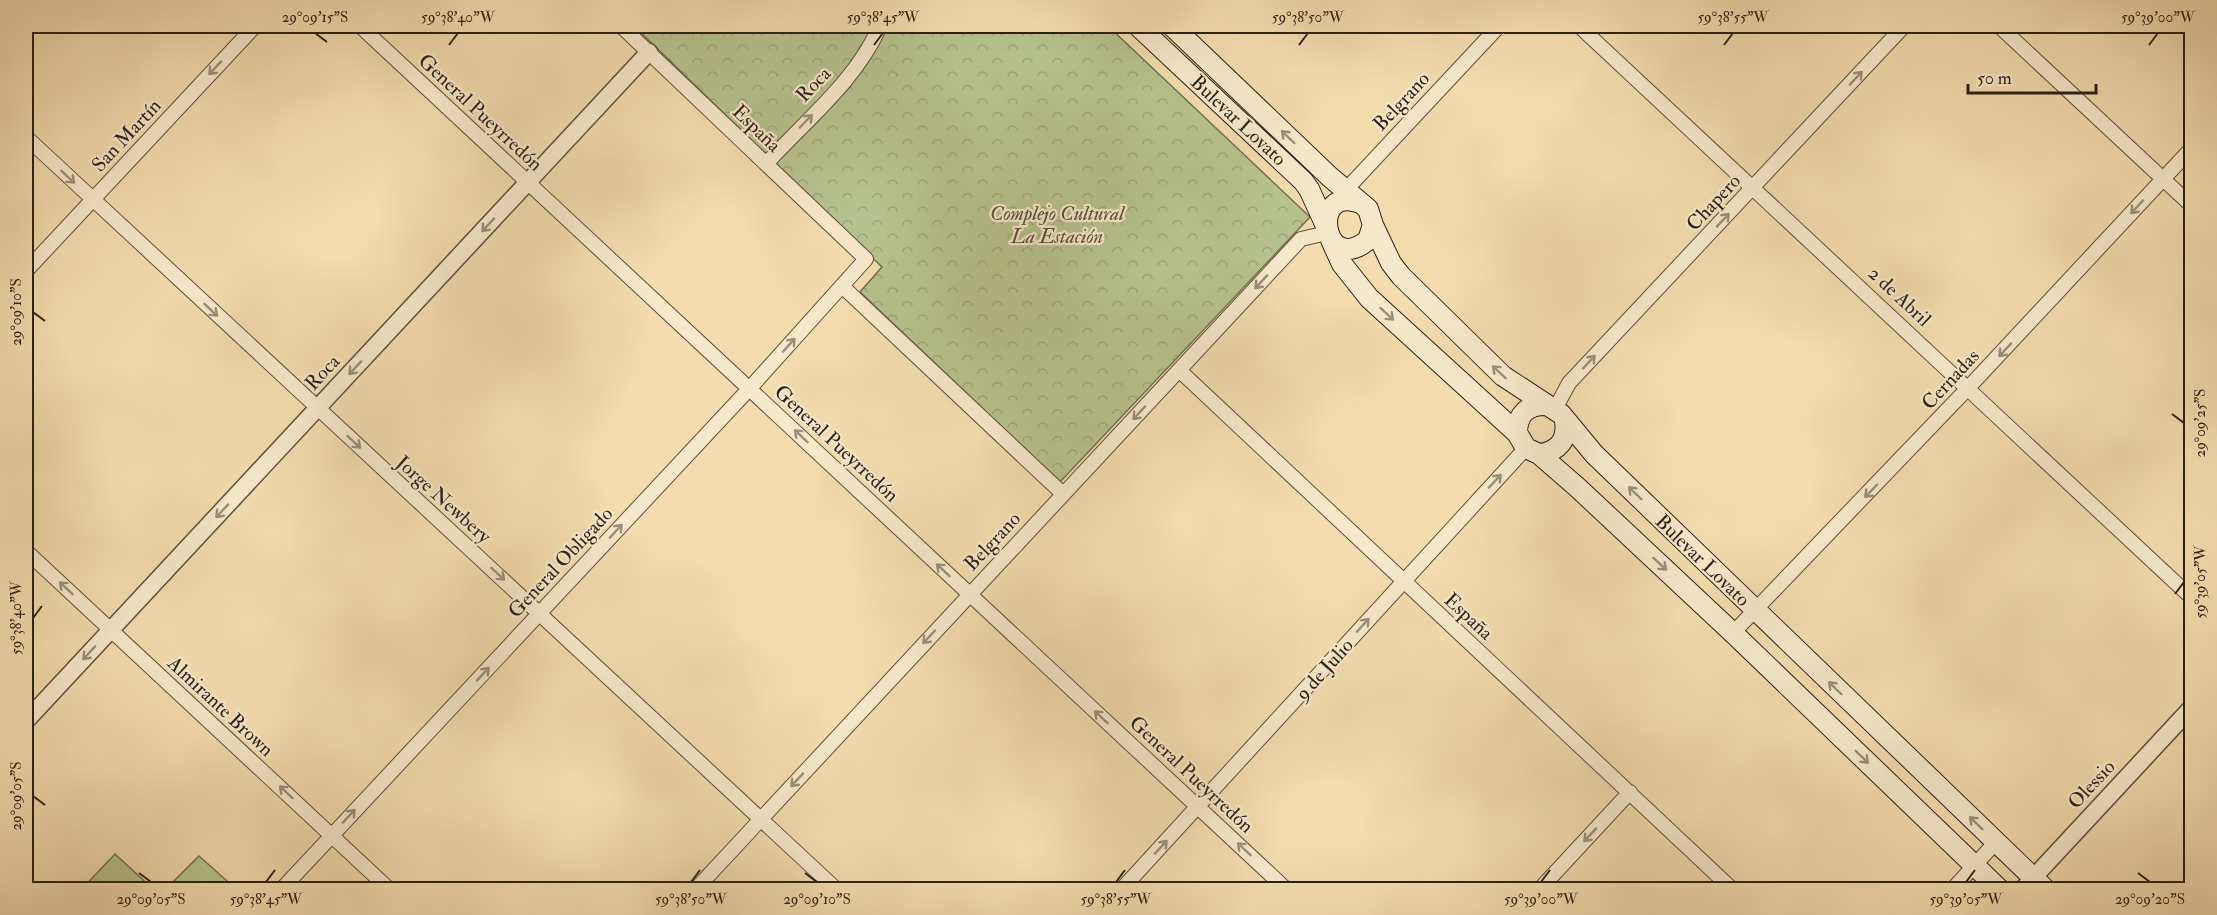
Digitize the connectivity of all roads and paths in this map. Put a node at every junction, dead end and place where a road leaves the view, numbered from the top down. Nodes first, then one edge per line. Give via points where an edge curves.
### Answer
1 (255, 26) edge
2 (360, 26) edge
3 (621, 26) edge
4 (880, 26) edge
5 (1138, 26) edge
6 (1172, 26) edge
7 (1499, 26) edge
8 (1580, 26) edge
9 (1904, 26) edge
10 (1999, 26) edge
11 (649, 52) junction
12 (26, 137) edge
13 (2192, 148) edge
14 (766, 164) junction
15 (2163, 179) junction
16 (528, 183) junction
17 (1754, 187) junction
18 (1339, 198) junction
19 (92, 199) junction
20 (2192, 206) edge
21 (1373, 225) junction
22 (1328, 233) junction
23 (866, 259) joint
24 (26, 271) edge
25 (842, 286) junction
26 (1179, 370) junction
27 (1969, 387) junction
28 (750, 388) junction
29 (317, 408) junction
30 (1556, 412) junction
31 (1527, 445) junction
32 (1063, 494) junction
33 (26, 551) edge
34 (1404, 582) junction
35 (969, 594) junction
36 (2192, 598) edge
37 (1756, 612) junction
38 (540, 613) junction
39 (110, 630) junction
40 (1733, 633) junction
41 (2192, 707) edge
42 (26, 721) edge
43 (1630, 792) junction
44 (1198, 806) junction
45 (760, 819) junction
46 (332, 835) junction
47 (1996, 842) junction
48 (1975, 865) junction
49 (2034, 886) edge
50 (281, 890) edge
51 (390, 890) edge
52 (695, 890) edge
53 (837, 890) edge
54 (1121, 890) edge
55 (1287, 890) edge
56 (1539, 890) edge
57 (1733, 890) edge
58 (1952, 890) edge
59 (2000, 890) edge

1 -> 19 street, San Martín
2 - 16 street, General Pueyrredón
3 - 11 street, España
14 -> 4 street, Roca via 855,70
5 - 22 main road, Bulevar Lovato via 1303,181
18 -> 6 main road, Bulevar Lovato
7 - 18 street, Belgrano
8 - 17 street, 2 de Abril
17 -> 9 street, Chapero
10 - 15 street
11 - 14 street, España
11 - 16 street, Roca
12 -> 19 street, Jorge Newbery
13 - 15 street, Cernadas
14 - 23 street, España
15 - 20 street
15 -> 27 street, Cernadas
16 - 28 street, General Pueyrredón
16 -> 29 street, Roca
17 - 27 street, 2 de Abril
30 -> 17 street, Chapero via 1569,383
18 - 21 main road via 1362,204
18 - 22 main road via 1326,218
19 - 24 street, San Martín
19 -> 29 street, Jorge Newbery
21 - 22 main road via 1372,233 1361,245 1346,248
30 -> 21 main road, Bulevar Lovato via 1503,376 1401,276
22 -> 26 street, Belgrano via 1301,239
22 -> 31 main road, Bulevar Lovato via 1342,264 1369,298
23 - 25 street, General Obligado
28 -> 25 street, General Obligado
25 - 32 street
26 -> 32 street, Belgrano
26 - 34 street, España
27 - 36 street, 2 de Abril
27 -> 37 street, Cernadas
35 -> 28 street, General Pueyrredón
38 -> 28 street, General Obligado
29 -> 38 street, Jorge Newbery
29 -> 39 street, Roca
30 - 31 main road, 9 de Julio via 1539,405 1524,411 1520,417
30 - 31 main road, 9 de Julio via 1566,429 1561,444 1547,453
37 -> 30 main road, Bulevar Lovato
34 -> 31 street, 9 de Julio
31 -> 40 main road, Bulevar Lovato
32 - 35 street, Belgrano
39 -> 33 street, Almirante Brown
34 - 43 street, España
44 -> 34 street, 9 de Julio
44 -> 35 street, General Pueyrredón
35 -> 45 street, Belgrano
37 - 40 street, Cernadas
47 -> 37 main road, Bulevar Lovato
38 - 45 street, Jorge Newbery
46 -> 38 street, General Obligado
39 -> 42 street, Roca
46 -> 39 street, Almirante Brown
40 -> 48 main road, Bulevar Lovato
41 - 49 street, Olessio
43 -> 56 street
43 - 57 street, España
54 -> 44 street, 9 de Julio
55 -> 44 street, General Pueyrredón
45 - 52 street, Belgrano
45 - 53 street, Jorge Newbery
46 - 50 street, General Obligado
46 - 51 street, Almirante Brown
47 - 48 street
47 - 49 main road, Bulevar Lovato
48 - 58 street
48 - 59 main road, Bulevar Lovato

